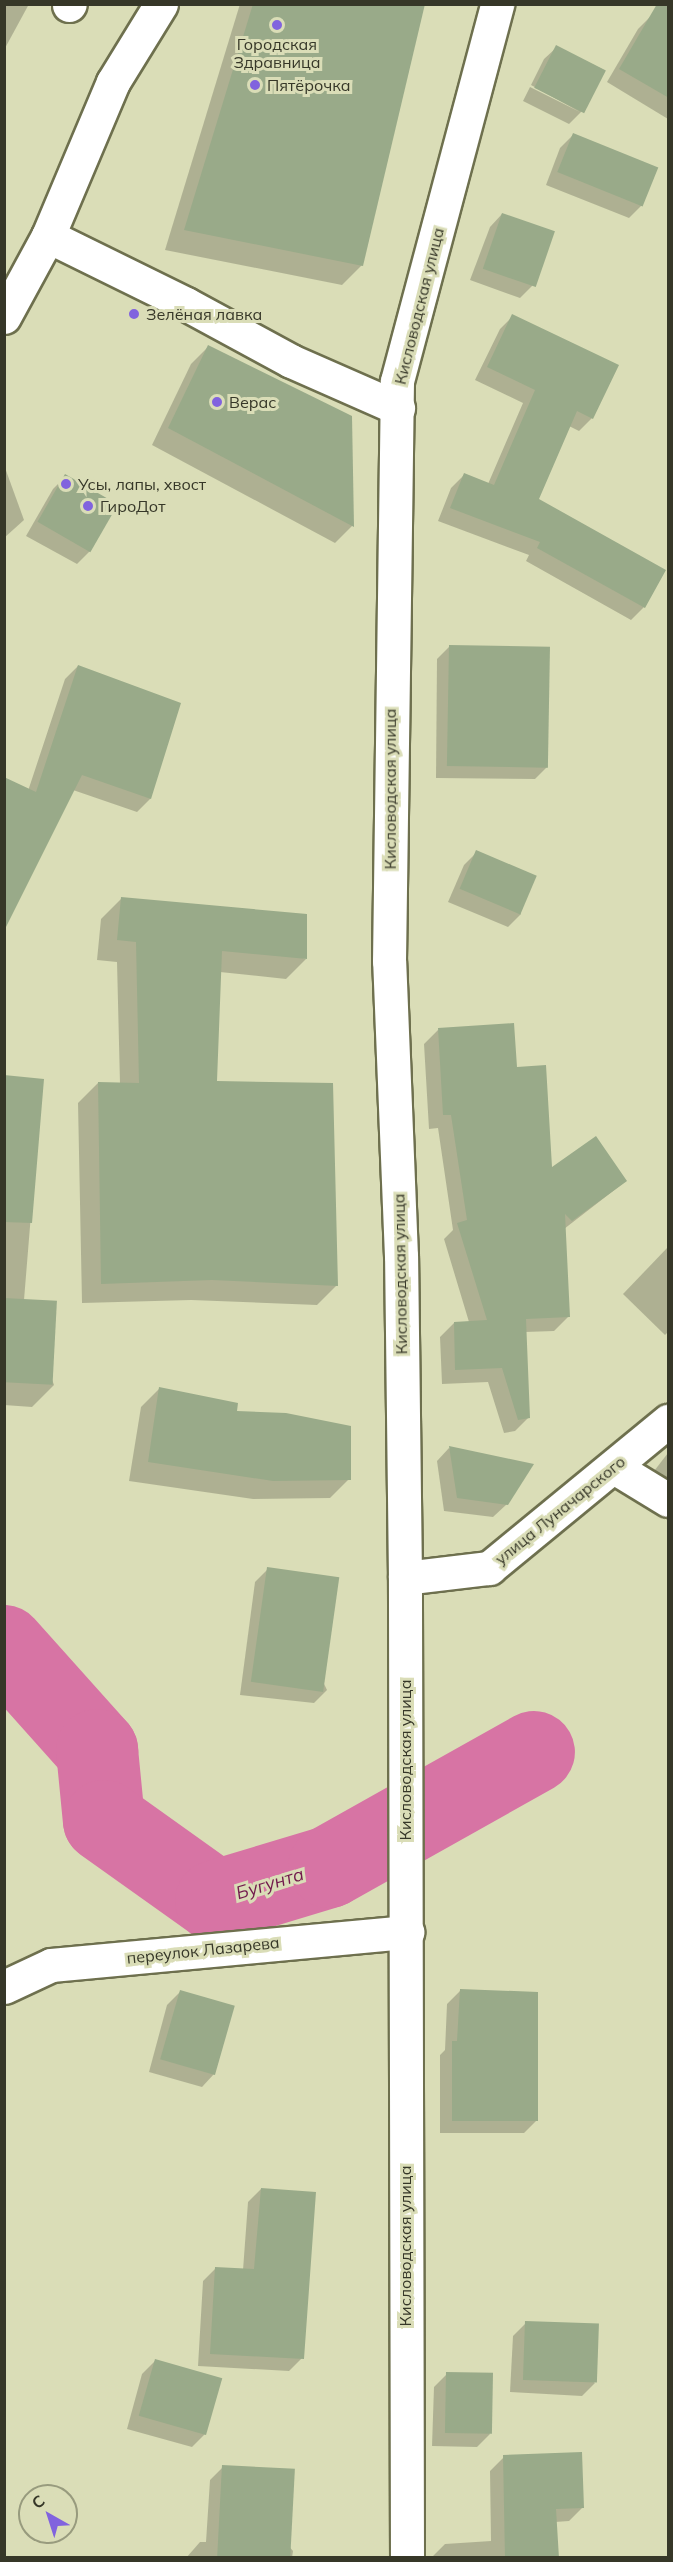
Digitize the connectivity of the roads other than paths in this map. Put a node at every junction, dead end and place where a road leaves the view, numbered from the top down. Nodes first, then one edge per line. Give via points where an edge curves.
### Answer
1 (161, 4) edge
2 (496, 4) edge
3 (48, 236) junction
4 (4, 317) edge
5 (398, 408) junction
6 (669, 1421) edge
7 (614, 1467) junction
8 (669, 1500) edge
9 (405, 1578) junction
10 (407, 1930) junction
11 (4, 1987) edge
12 (407, 2558) edge

1 - 3 street via 113,82
2 - 5 street, Кисловодская улица via 397,381
3 - 4 street
3 - 5 street via 291,361
5 - 9 street, Кисловодская улица via 390,661 389,962 401,1256
6 - 7 street, улица Луначарского
7 - 8 street
7 - 9 street, улица Луначарского via 489,1568
9 - 10 street, Кисловодская улица
10 - 11 street, переулок Лазарева via 51,1965
10 - 12 street, Кисловодская улица

